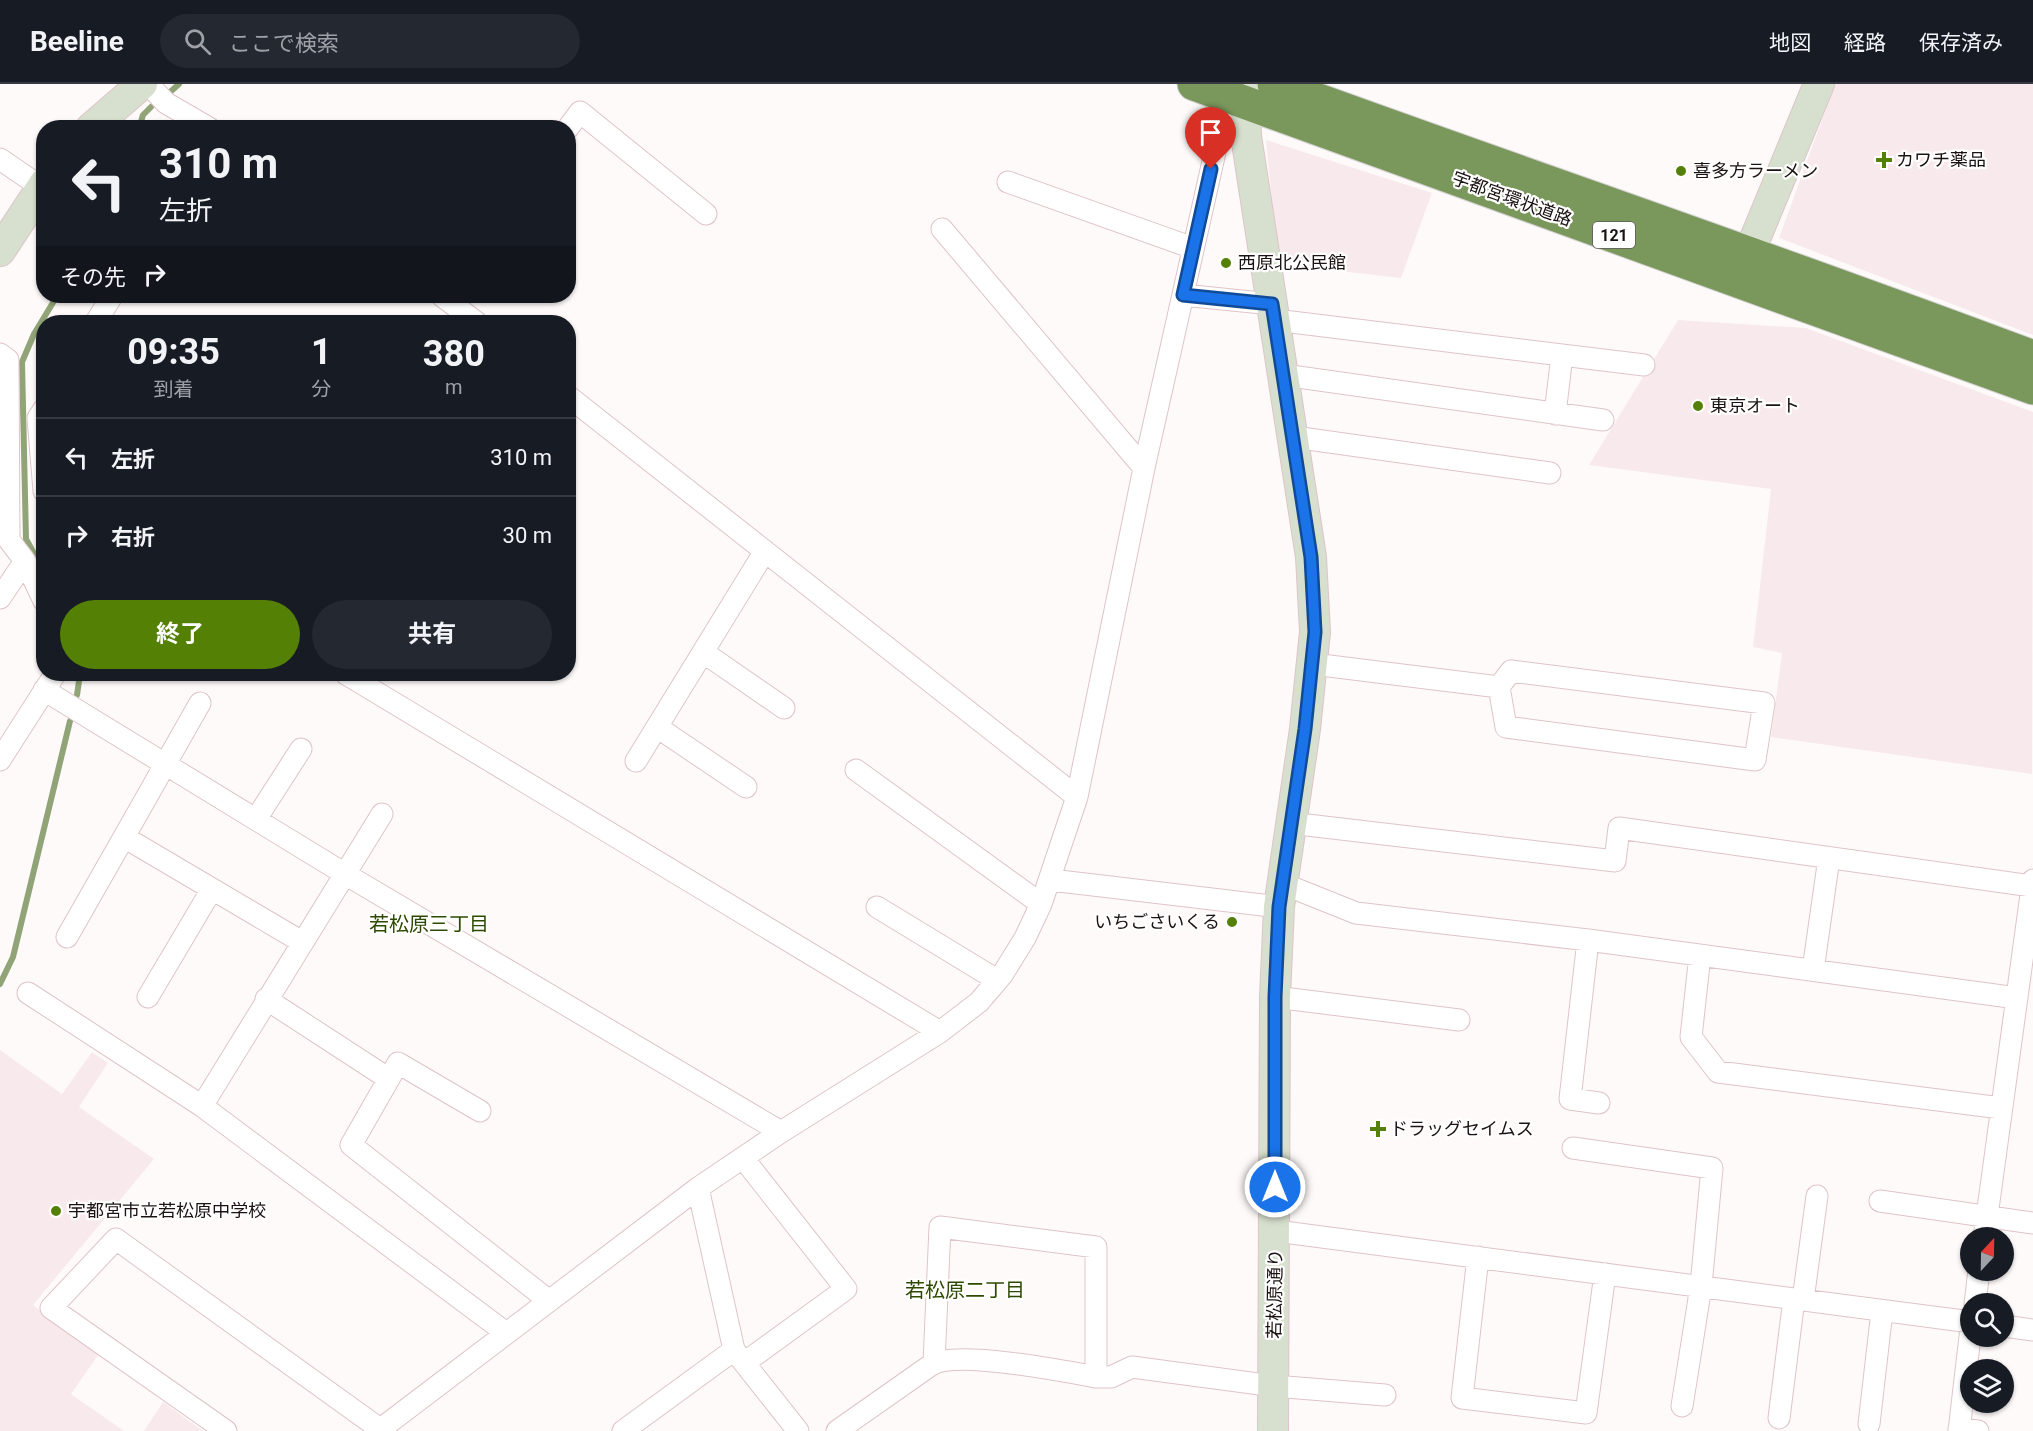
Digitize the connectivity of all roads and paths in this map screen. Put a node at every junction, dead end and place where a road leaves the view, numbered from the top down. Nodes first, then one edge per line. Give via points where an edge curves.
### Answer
1 (142, 84) edge
2 (148, 84) edge
3 (1194, 84) edge
4 (1274, 84) edge
5 (1819, 84) edge
6 (1246, 94) edge
7 (100, 120) edge
8 (195, 120) edge
9 (574, 120) edge
10 (0, 159) edge
11 (36, 181) edge
12 (1008, 182) dead end
13 (36, 194) edge
14 (705, 214) dead end
15 (942, 229) dead end
16 (1193, 248) junction
17 (0, 251) edge
18 (1744, 266) junction
19 (1183, 295) junction
20 (451, 303) edge
21 (1273, 312) junction
22 (467, 315) edge
23 (0, 354) edge
24 (1562, 355) junction
25 (2033, 357) edge
26 (1644, 365) dead end
27 (1284, 375) junction
28 (2033, 388) edge
29 (576, 402) edge
30 (1555, 414) junction
31 (1603, 420) dead end
32 (4, 431) edge
33 (1294, 437) junction
34 (1144, 468) junction
35 (1550, 473) dead end
36 (765, 551) junction
37 (25, 561) junction
38 (36, 584) edge
39 (0, 598) edge
40 (703, 652) junction
41 (1313, 664) junction
42 (358, 681) edge
43 (50, 682) edge
44 (1499, 687) junction
45 (200, 703) dead end
46 (784, 708) dead end
47 (657, 727) junction
48 (301, 749) dead end
49 (0, 760) edge
50 (636, 761) dead end
51 (165, 765) junction
52 (856, 770) dead end
53 (746, 787) dead end
54 (1077, 796) junction
55 (382, 814) dead end
56 (256, 819) junction
57 (1290, 823) junction
58 (124, 837) junction
59 (1829, 858) junction
60 (345, 873) junction
61 (1051, 880) junction
62 (2033, 883) edge
63 (212, 889) junction
64 (1280, 895) junction
65 (1041, 904) junction
66 (877, 907) dead end
67 (67, 937) dead end
68 (1588, 940) junction
69 (302, 942) junction
70 (1700, 955) junction
71 (1813, 970) junction
72 (997, 980) junction
73 (28, 993) dead end
74 (148, 997) dead end
75 (1275, 997) junction
76 (266, 999) junction
77 (2022, 1008) edge
78 (1459, 1020) dead end
79 (940, 1032) junction
80 (389, 1079) junction
81 (1599, 1103) dead end
82 (202, 1106) junction
83 (2001, 1108) junction
84 (480, 1111) dead end
85 (781, 1132) junction
86 (1573, 1148) dead end
87 (742, 1158) junction
88 (698, 1188) junction
89 (1818, 1196) dead end
90 (1880, 1201) dead end
91 (2033, 1223) edge
92 (1986, 1227) edge
93 (1275, 1231) junction
94 (1478, 1257) junction
95 (1605, 1274) junction
96 (1701, 1286) junction
97 (1798, 1299) junction
98 (548, 1300) junction
99 (1882, 1311) junction
100 (1960, 1321) edge
101 (2014, 1327) edge
102 (2033, 1330) edge
103 (505, 1332) junction
104 (1970, 1347) edge
105 (739, 1356) junction
106 (934, 1363) junction
107 (1096, 1377) junction
108 (1274, 1386) junction
109 (1384, 1395) dead end
110 (1682, 1406) dead end
111 (1779, 1418) dead end
112 (1869, 1424) dead end
113 (379, 1430) edge
114 (1965, 1430) edge
115 (226, 1431) edge
116 (622, 1431) edge
117 (798, 1431) edge
118 (837, 1431) edge
119 (1273, 1431) edge

1 - 7 street
2 - 8 street via 166,104
3 - 6 highway, 宇都宮環状道路 / 121
4 - 18 highway, 宇都宮環状道路 / 121 via 1497,165
5 - 18 street
6 - 16 street via 1220,130
6 - 18 highway, 宇都宮環状道路 / 121
6 - 21 street, 若松原通り via 1246,136
9 - 14 street via 580,112
10 - 11 street
12 - 16 street
13 - 17 street
15 - 34 street
16 - 19 street
18 - 25 highway, 宇都宮環状道路 / 121
18 - 28 highway, 宇都宮環状道路 / 121
19 - 21 street
19 - 34 street
20 - 22 street
21 - 24 street
21 - 27 street, 若松原通り
23 - 32 street via 8,360
24 - 26 street
24 - 30 street
27 - 30 street
27 - 33 street, 若松原通り
29 - 36 street
30 - 31 street
32 - 37 street via 9,540
33 - 35 street
33 - 41 street, 若松原通り via 1311,557
34 - 54 street
36 - 40 street
36 - 54 street
37 - 38 street
37 - 39 street
40 - 46 street
40 - 47 street
41 - 44 street
41 - 57 street, 若松原通り
42 - 79 street
43 - 49 street
43 - 51 street
44 - 44 street via 1511,671 1764,702 1755,760 1506,727
45 - 51 street
47 - 50 street
47 - 53 street
48 - 56 street
51 - 56 street
51 - 58 street
52 - 65 street
54 - 61 street
55 - 60 street
56 - 60 street
57 - 59 street via 1615,861 1619,828
57 - 64 street, 若松原通り
58 - 63 street
58 - 67 street
59 - 62 street
59 - 71 street
60 - 69 street
60 - 85 street
61 - 64 street
61 - 65 street
62 - 77 street
63 - 69 street
63 - 74 street
64 - 68 street via 1356,913
64 - 75 street, 若松原通り
65 - 72 street via 1025,938
66 - 72 street
68 - 70 street
68 - 81 street via 1570,1099
69 - 76 street
70 - 71 street
70 - 83 street via 1691,1037 1718,1072
71 - 77 street
72 - 79 street via 979,1002
73 - 82 street
75 - 78 street
75 - 93 street, 若松原通り
76 - 80 street
76 - 82 street
77 - 83 street
79 - 85 street
80 - 84 street via 398,1063
80 - 98 street via 351,1145
82 - 103 street
83 - 92 street
85 - 87 street
86 - 96 street via 1712,1168
87 - 88 street
87 - 105 street via 846,1289
88 - 98 street
88 - 105 street
89 - 97 street
90 - 92 street
91 - 92 street
93 - 94 street
93 - 108 street, 若松原通り
94 - 95 street
94 - 95 street via 1462,1398 1586,1413
95 - 96 street
96 - 97 street
96 - 110 street
97 - 99 street
97 - 111 street
98 - 103 street
99 - 100 street
99 - 112 street
101 - 102 street
103 - 113 street
104 - 114 street
105 - 116 street
105 - 117 street
106 - 107 street via 947,1359 995,1363
106 - 107 street via 940,1227 1096,1247
106 - 118 street
107 - 108 street via 1111,1377 1131,1367
108 - 109 street
108 - 119 street, 若松原通り
113 - 115 street via 116,1239 51,1308

